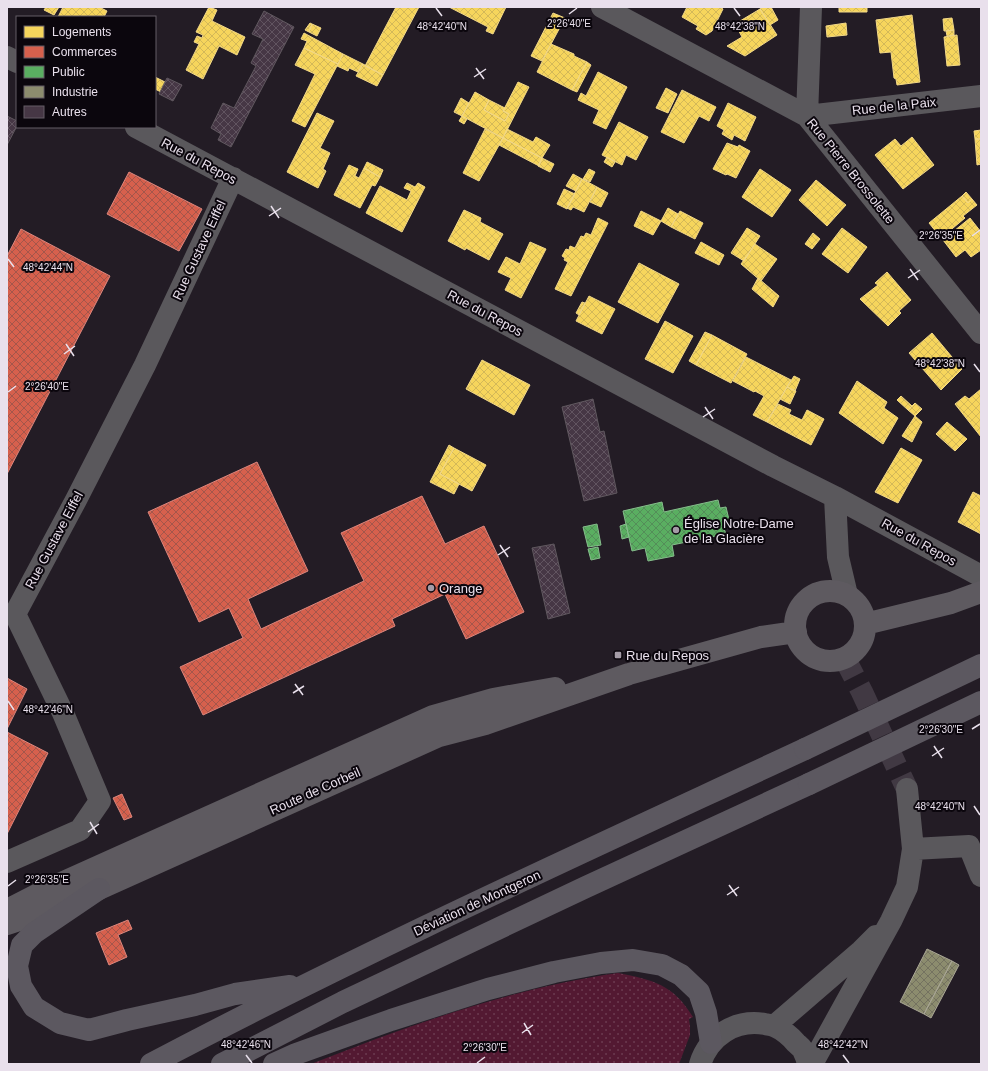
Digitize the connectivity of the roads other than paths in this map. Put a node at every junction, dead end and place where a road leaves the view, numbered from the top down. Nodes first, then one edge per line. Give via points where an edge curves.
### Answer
1 (602, 7) edge
2 (811, 7) edge
3 (7, 57) edge
4 (16, 62) edge
5 (981, 96) edge
6 (807, 116) junction
7 (138, 128) edge
8 (233, 178) junction
9 (981, 333) edge
10 (835, 497) junction
11 (981, 576) edge
12 (981, 592) edge
13 (847, 595) junction
14 (865, 624) junction
15 (796, 632) junction
16 (981, 665) edge
17 (629, 674) junction
18 (981, 702) edge
19 (907, 788) tunnel mouth
20 (914, 849) junction
21 (7, 862) edge
22 (981, 876) edge
23 (99, 889) junction
24 (7, 910) edge
25 (891, 921) junction
26 (7, 924) edge
27 (310, 983) junction
28 (774, 1026) junction
29 (711, 1043) junction
30 (151, 1064) edge
31 (222, 1064) edge
32 (274, 1064) edge
33 (700, 1064) edge
34 (810, 1064) edge

1 - 6 street, Rue Pierre Brossolette
2 - 6 street
3 - 4 street
5 - 6 street, Rue de la Paix
6 - 9 street, Rue Pierre Brossolette
7 - 8 street, Rue du Repos
8 - 10 street, Rue du Repos
8 - 21 street, Rue Gustave Eiffel via 145,364 15,614 63,713 100,801 80,830
10 - 11 street, Rue du Repos
10 - 13 street via 838,557
12 - 14 main road via 951,603
13 - 14 main road via 862,612
13 - 15 main road via 836,591 813,594 798,610 795,620
14 - 15 main road via 858,646 844,657 834,660 823,660 804,650
15 - 17 main road, Route de Corbeil via 761,637
16 - 27 main road, Déviation de Montgeron, bridge
17 - 23 main road, Route de Corbeil via 485,724 439,736
17 - 24 main road, Route de Corbeil via 494,700 433,716 48,889
18 - 31 main road, bridge via 343,1002
19 - 20 street
20 - 22 street via 969,846
20 - 25 street via 907,887
23 - 26 main road, Route de Corbeil
23 - 27 main road via 34,933 22,945 17,966 21,986 34,1007 60,1023 88,1030 235,994
25 - 28 street via 861,951
25 - 34 street
27 - 30 main road, Déviation de Montgeron
28 - 29 street via 745,1024 720,1034
28 - 34 street via 789,1035 803,1050
29 - 32 main road via 706,1013 699,992 681,975 662,966 633,960 554,972 488,989 391,1020
29 - 33 street

